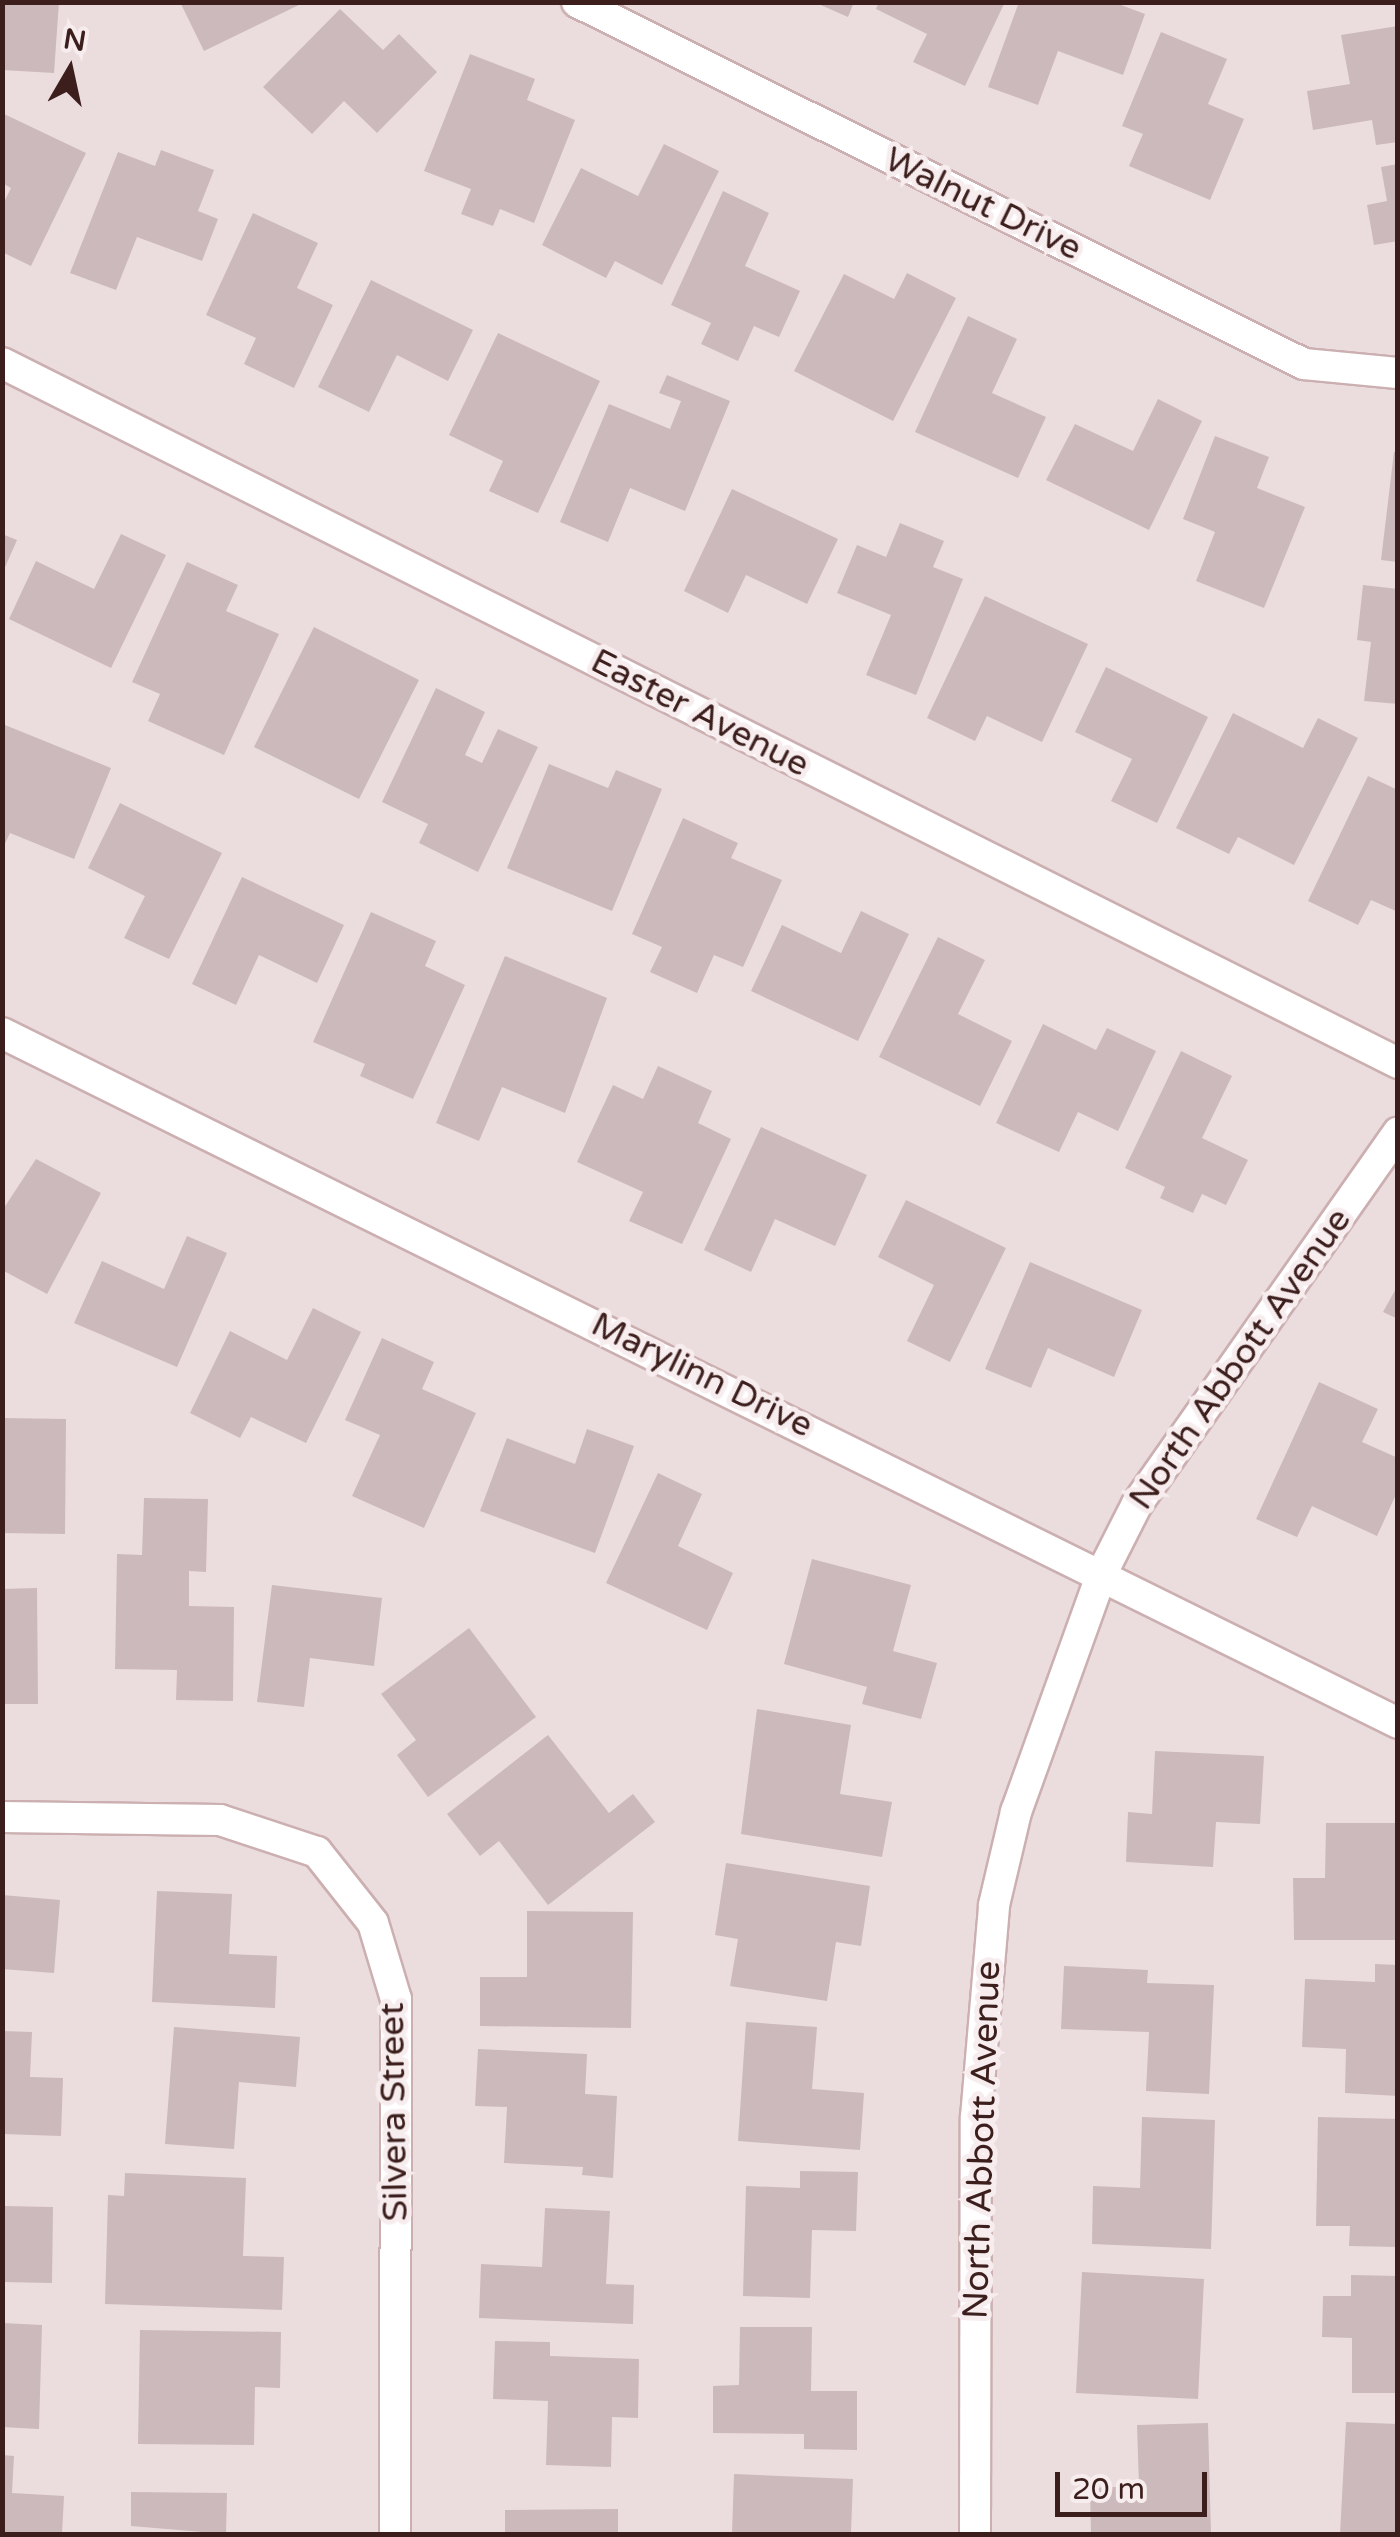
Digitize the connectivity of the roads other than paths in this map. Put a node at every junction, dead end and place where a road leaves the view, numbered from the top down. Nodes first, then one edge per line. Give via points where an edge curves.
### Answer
1 (577, 2) edge
2 (2, 362) edge
3 (1398, 373) edge
4 (2, 1033) edge
5 (1398, 1062) edge
6 (1398, 1134) edge
7 (1103, 1571) junction
8 (1398, 1724) edge
9 (2, 1817) edge
10 (396, 2534) edge
11 (975, 2534) edge

1 - 3 street, Walnut Drive via 1304,364
2 - 5 street, Easter Avenue
4 - 7 street, Marylinn Drive
6 - 7 street, North Abbott Avenue via 1137,1504
7 - 8 street, Marylinn Drive
7 - 11 street, North Abbott Avenue via 1016,1812 994,1905 976,2118
9 - 10 street, Silvera Street via 220,1820 317,1852 373,1923 396,1999

